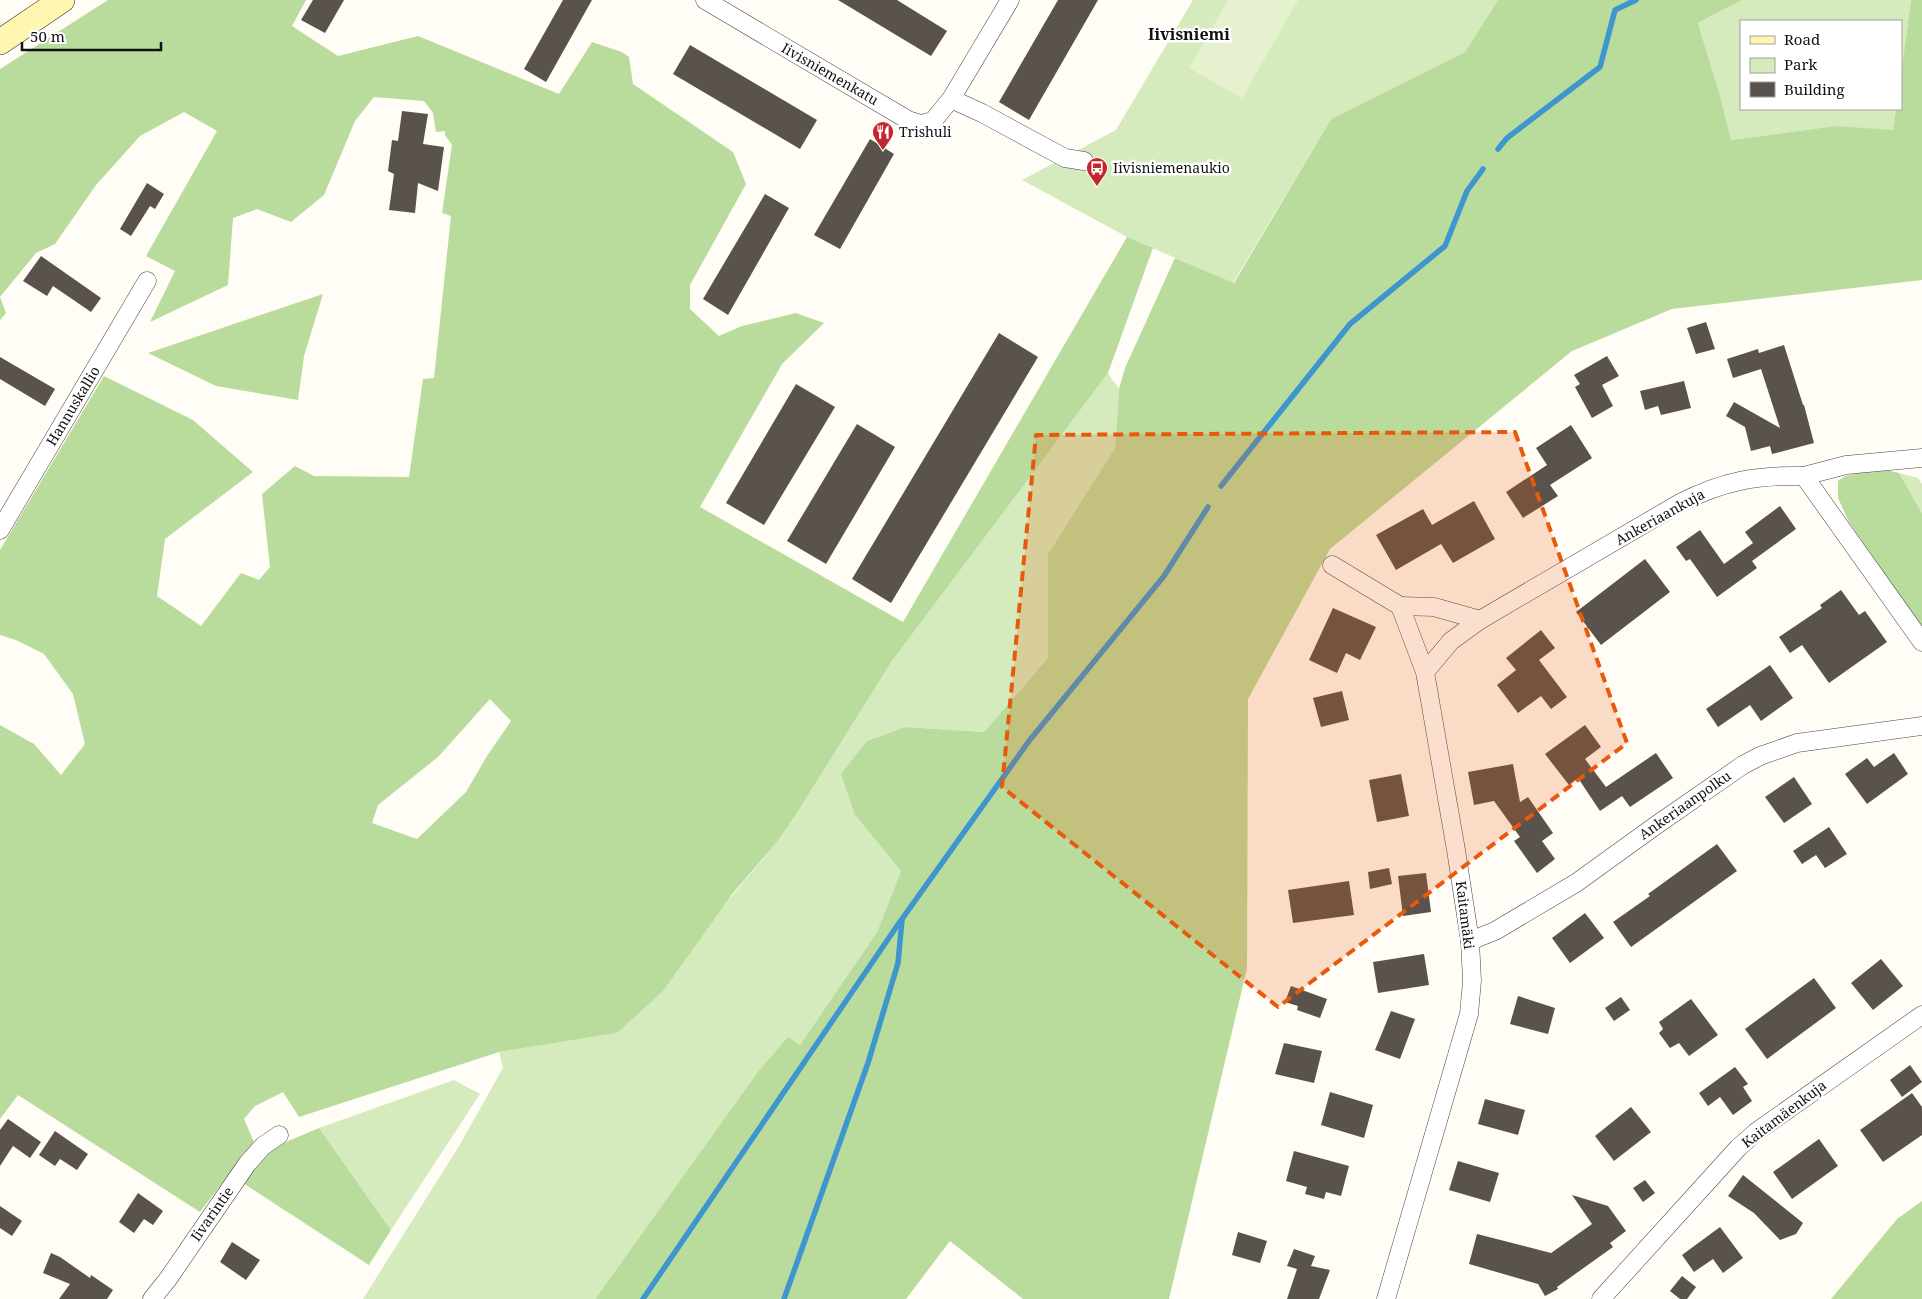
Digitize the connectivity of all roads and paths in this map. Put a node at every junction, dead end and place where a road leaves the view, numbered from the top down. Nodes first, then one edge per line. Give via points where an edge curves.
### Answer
1 (62, 0) edge
2 (705, 0) edge
3 (1010, 0) edge
4 (0, 42) edge
5 (951, 99) junction
6 (1084, 161) dead end
7 (147, 281) dead end
8 (1922, 458) edge
9 (1804, 476) junction
10 (0, 530) edge
11 (1332, 565) dead end
12 (1400, 606) junction
13 (1480, 620) junction
14 (1922, 642) edge
15 (1425, 672) junction
16 (1922, 726) edge
17 (1470, 941) junction
18 (1922, 1015) edge
19 (278, 1135) dead end
20 (152, 1299) edge
21 (1386, 1299) edge
22 (1601, 1299) edge

1 - 4 main road
2 - 5 street, Iivisniemenkatu via 908,120 921,124 933,121
3 - 5 street
5 - 6 street via 1065,158
7 - 10 street, Hannuskallio
8 - 9 street, Ankeriaankuja via 1846,465
9 - 13 street, Ankeriaankuja via 1777,475 1736,480 1700,493
9 - 14 street
11 - 12 street
12 - 13 street via 1434,607
12 - 15 street, Kaitamäki
13 - 15 street, Ankeriaankuja via 1451,641
15 - 17 street, Kaitamäki
16 - 17 street, Ankeriaanpolku via 1797,743 1760,756 1576,883 1495,931
17 - 21 street, Kaitamäki via 1472,981 1469,1014
18 - 22 street, Kaitamäenkuja via 1756,1132
19 - 20 street, Iivarintie via 247,1164

